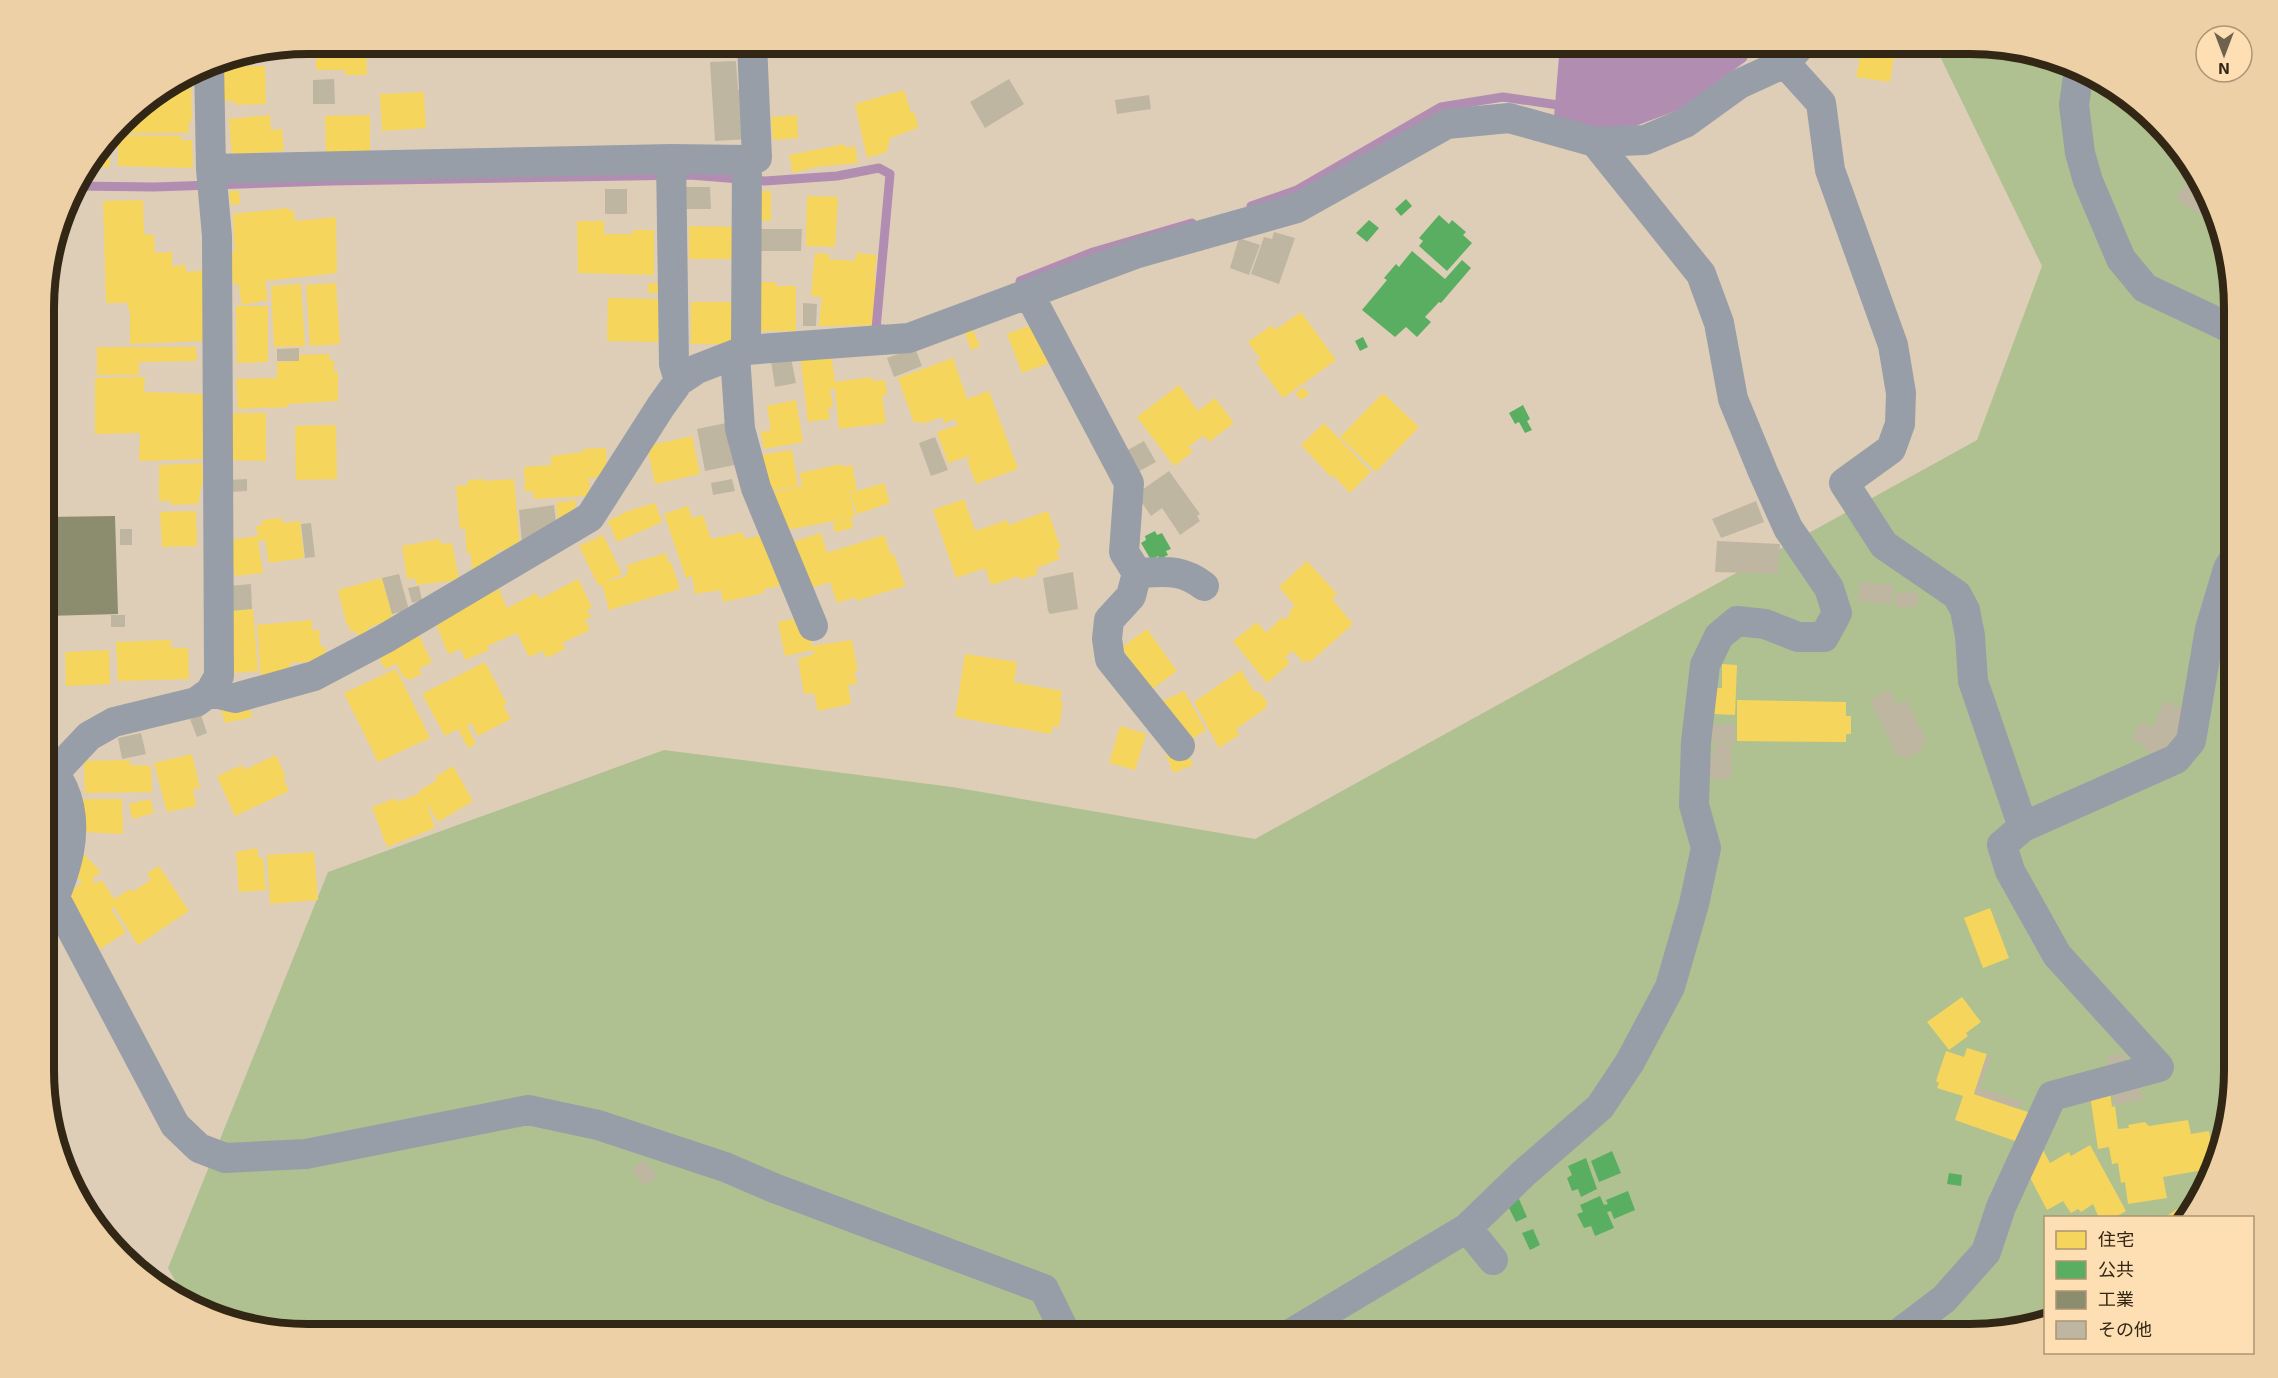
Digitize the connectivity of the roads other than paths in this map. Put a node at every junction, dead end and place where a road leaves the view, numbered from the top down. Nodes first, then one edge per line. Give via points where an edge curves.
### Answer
1 (752, 54) edge
2 (1792, 54) edge
3 (1795, 54) edge
4 (209, 74) edge
5 (2078, 78) edge
6 (1595, 142) junction
7 (671, 171) junction
8 (747, 174) junction
9 (212, 181) junction
10 (1029, 294) junction
11 (2224, 325) edge
12 (740, 353) junction
13 (679, 381) junction
14 (1137, 573) junction
15 (2224, 582) edge
16 (1204, 586) dead end
17 (813, 626) dead end
18 (210, 692) junction
19 (1180, 746) dead end
20 (54, 766) edge
21 (54, 776) edge
22 (2023, 827) junction
23 (54, 897) edge
24 (54, 915) edge
25 (1467, 1228) junction
26 (1493, 1260) dead end
27 (1061, 1324) edge
28 (1307, 1324) edge
29 (1911, 1324) edge

1 - 8 street via 757,158
2 - 6 street via 1739,84 1685,123 1645,140
3 - 22 street via 1821,103 1830,170 1893,345 1901,393 1900,424 1890,449 1844,483 1884,545 1956,595 1965,610 1973,681
4 - 9 street
5 - 11 street via 2074,105 2080,153 2088,182 2121,259 2145,288
6 - 10 street via 1509,118 1447,124 1297,208 1138,253
6 - 25 street via 1701,274 1719,323 1737,410 1788,528 1829,588 1837,614 1824,637 1798,637 1765,624 1737,621 1719,636 1705,665 1696,742 1694,805 1706,848 1670,987 1630,1062 1600,1107
7 - 8 street
7 - 9 street
7 - 13 street via 674,364
8 - 12 street
9 - 18 street via 217,236 219,676
10 - 12 street via 909,338
10 - 14 street via 1129,483 1124,552
12 - 13 street via 697,369
12 - 17 street via 740,429 756,488
13 - 18 street via 590,516 384,639 314,676 235,698
14 - 16 street via 1175,572 1192,576
14 - 19 street via 1131,596 1109,620 1110,659
15 - 22 street via 2210,629 2191,741 2176,759
18 - 20 street via 196,702 114,722 89,735
21 - 23 street via 69,800 72,830 69,856
22 - 29 street via 2002,844 2010,871 2057,955 2159,1067 2052,1096 2001,1207 1986,1252 1944,1299
24 - 27 street via 175,1125 198,1148 225,1158 306,1154 528,1110 587,1122 725,1167 1044,1289
25 - 26 street
25 - 28 street

